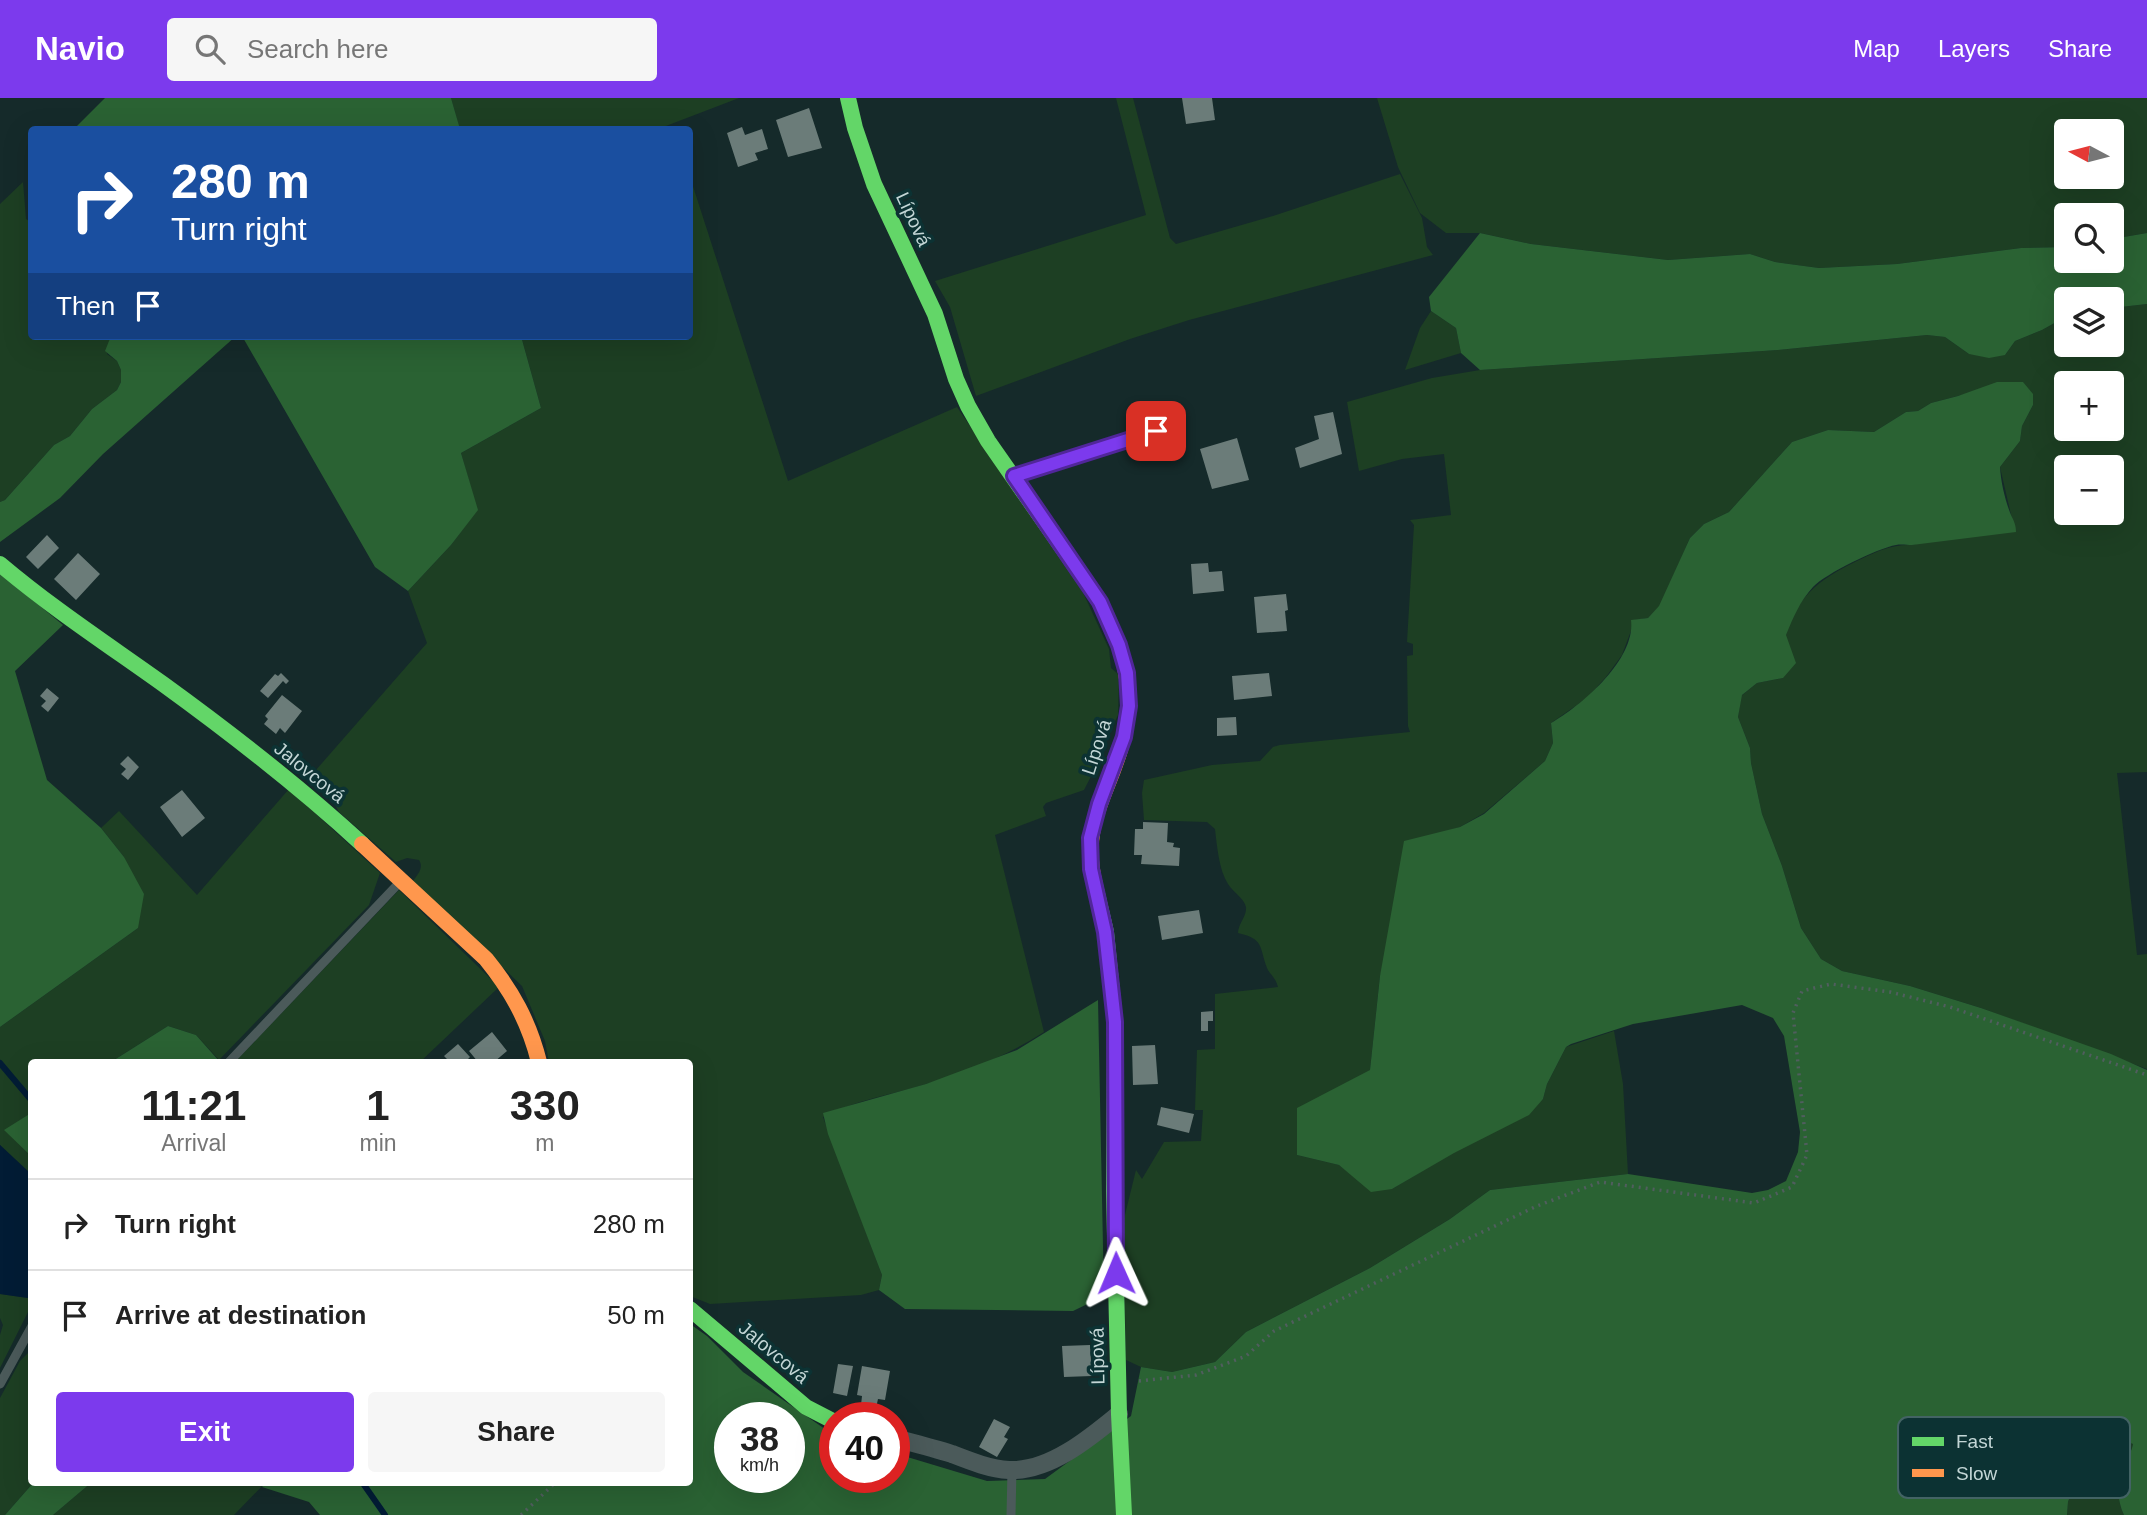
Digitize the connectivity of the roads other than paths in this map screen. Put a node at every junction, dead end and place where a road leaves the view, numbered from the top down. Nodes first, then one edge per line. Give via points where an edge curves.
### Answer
1 (848, 98) edge
2 (1179, 423) dead end
3 (1014, 476) junction
4 (0, 564) edge
5 (400, 881) junction
6 (232, 1059) edge
7 (538, 1059) edge
8 (693, 1312) edge
9 (28, 1333) edge
10 (0, 1384) edge
11 (819, 1414) edge
12 (1119, 1414) junction
13 (910, 1443) edge
14 (1012, 1470) junction
15 (1011, 1515) edge
16 (1124, 1515) edge

1 - 3 street, Lípová via 874,184 935,314 964,397
2 - 3 lane
3 - 12 street, Lípová via 1100,602 1127,673 1129,706 1124,737 1090,838 1115,1022
4 - 5 street, Jalovcová via 315,801
5 - 6 lane
5 - 7 street, Jalovcová via 503,978 525,1015
8 - 11 street, Jalovcová
9 - 10 lane
12 - 14 street via 1079,1447
12 - 16 street, Lípová
13 - 14 street
14 - 15 lane

